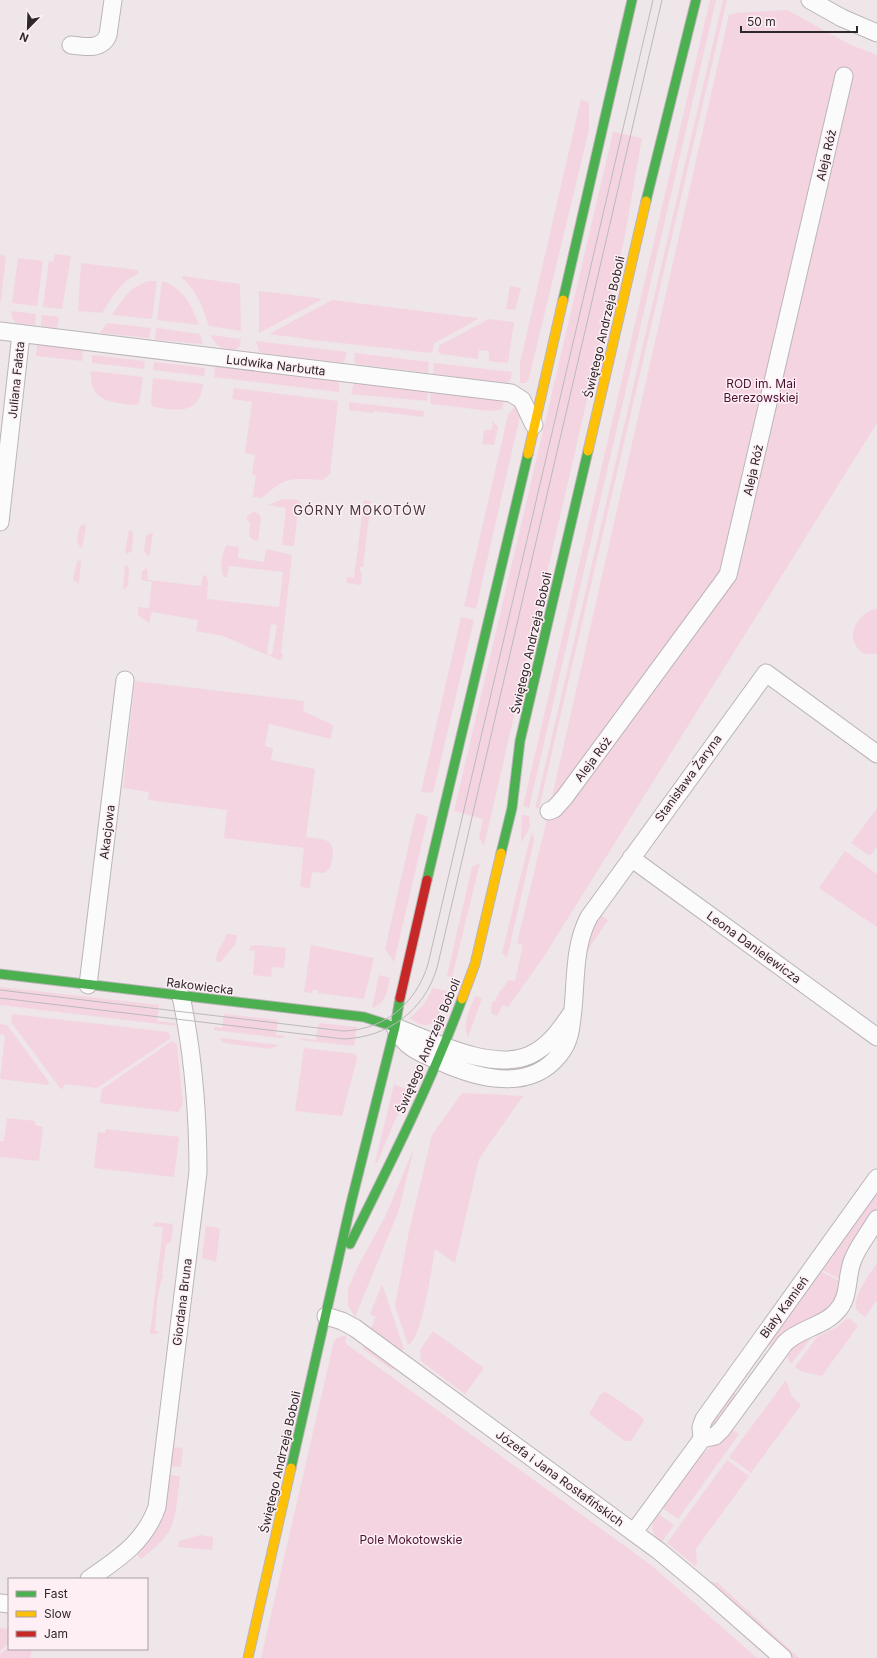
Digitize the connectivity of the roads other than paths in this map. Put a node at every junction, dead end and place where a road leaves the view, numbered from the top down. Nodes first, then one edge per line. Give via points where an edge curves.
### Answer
1 (113, 0) edge
2 (632, 0) edge
3 (696, 0) edge
4 (810, 0) edge
5 (877, 33) edge
6 (71, 45) dead end
7 (844, 76) dead end
8 (0, 331) edge
9 (20, 334) junction
10 (534, 425) junction
11 (0, 522) edge
12 (125, 680) dead end
13 (877, 754) edge
14 (548, 811) dead end
15 (630, 858) junction
16 (0, 974) edge
17 (88, 984) junction
18 (180, 996) junction
19 (572, 1012) junction
20 (395, 1027) junction
21 (877, 1037) edge
22 (443, 1045) junction
23 (436, 1060) junction
24 (877, 1178) edge
25 (877, 1220) edge
26 (336, 1272) junction
27 (326, 1316) junction
28 (702, 1439) junction
29 (634, 1532) junction
30 (90, 1578) edge
31 (248, 1658) edge
32 (783, 1658) edge

1 - 6 street via 106,41 94,46
2 - 10 main road, Świętego Andrzeja Boboli
3 - 22 main road, Świętego Andrzeja Boboli via 634,252 520,741 512,808 479,949
4 - 5 street via 842,18
7 - 14 street, Aleja Róż via 728,575 564,798 554,809
8 - 9 street, Ludwika Narbutta
9 - 10 street, Ludwika Narbutta via 511,393 522,400
9 - 11 street, Juliana Fałata
10 - 20 main road, Świętego Andrzeja Boboli via 406,967
12 - 17 street, Akacjowa
13 - 15 street, Stanisława Żaryna via 766,673
15 - 19 street, Stanisława Żaryna via 585,925 579,942
15 - 21 street, Leona Danielewicza
16 - 17 main road, Rakowiecka
17 - 18 main road, Rakowiecka
18 - 20 main road, Rakowiecka via 364,1017
18 - 30 street, Giordana Bruna via 190,1052 198,1172 157,1507 149,1527 136,1544
19 - 22 street, Stanisława Żaryna via 547,1044 522,1058 485,1059
19 - 23 street, Stanisława Żaryna via 571,1030 565,1047 552,1063 533,1073 511,1078 483,1078
20 - 22 street, Stanisława Żaryna
20 - 23 street, Stanisława Żaryna via 399,1036 410,1047
20 - 26 main road, Świętego Andrzeja Boboli
22 - 23 main road, Świętego Andrzeja Boboli
23 - 26 main road, Świętego Andrzeja Boboli via 384,1178
24 - 28 street, Biały Kamień via 704,1420 701,1427
25 - 28 street, Biały Kamień via 852,1262 847,1291 839,1309 822,1323 789,1339 719,1434
26 - 27 main road, Świętego Andrzeja Boboli
27 - 29 street, Józefa i Jana Rostafińskich via 355,1328
27 - 31 main road, Świętego Andrzeja Boboli
28 - 29 street, Biały Kamień
29 - 32 street, Józefa i Jana Rostafińskich via 707,1591

